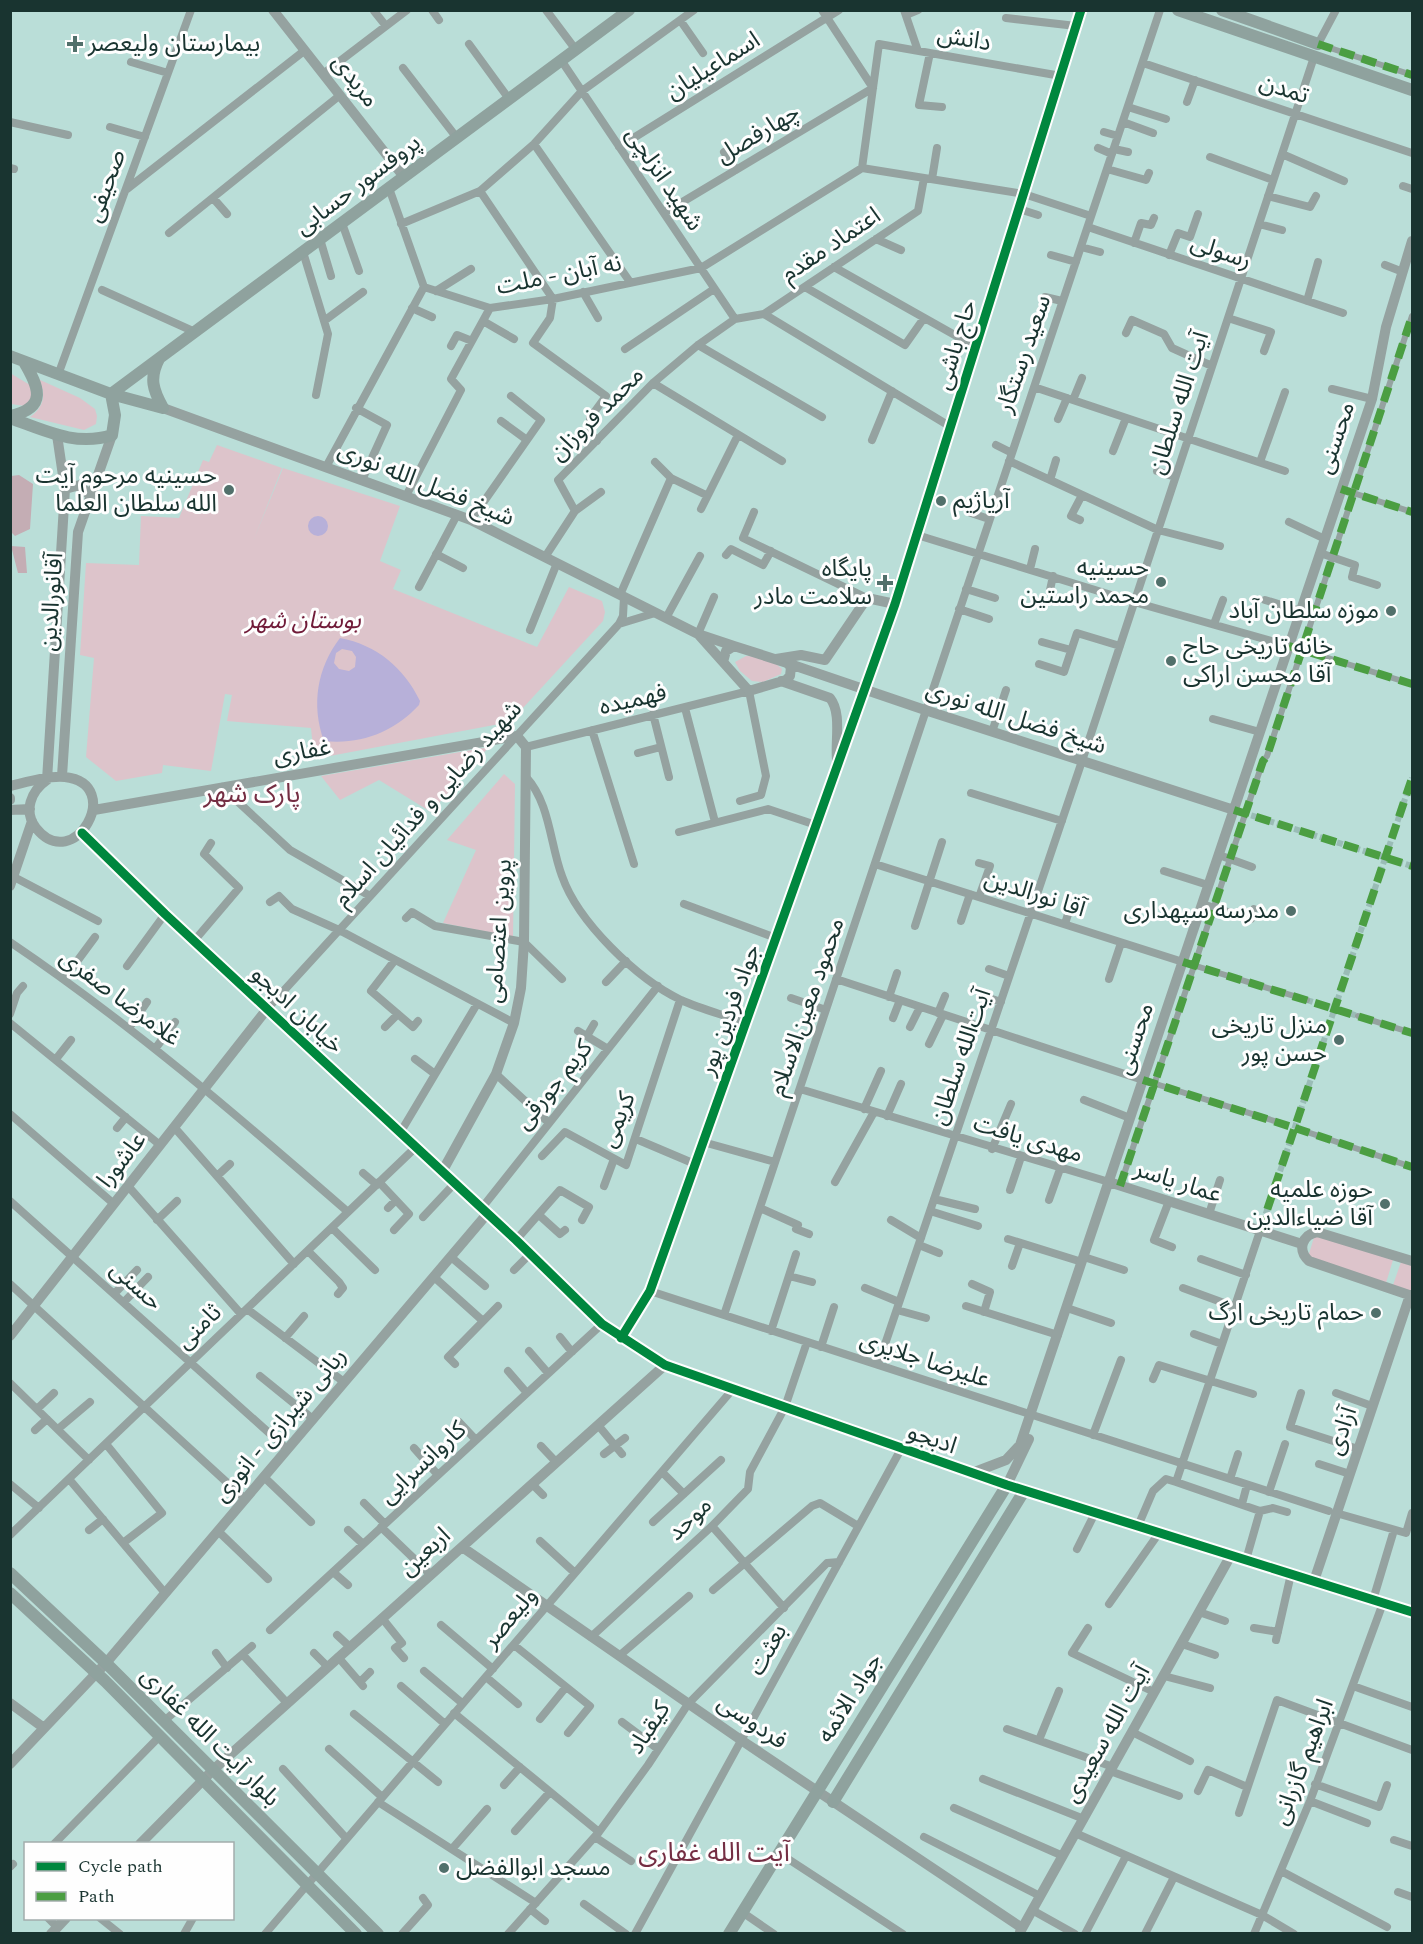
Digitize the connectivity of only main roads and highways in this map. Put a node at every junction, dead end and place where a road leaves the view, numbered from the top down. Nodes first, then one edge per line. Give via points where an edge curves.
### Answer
1 (629, 10) edge
2 (1178, 10) edge
3 (1222, 10) edge
4 (1318, 44) road end
5 (1413, 90) edge
6 (10, 356) edge
7 (160, 358) junction
8 (24, 362) junction
9 (111, 394) junction
10 (10, 417) edge
11 (1007, 1485) road end
12 (1024, 1491) road end
13 (10, 1573) edge
14 (10, 1593) edge
15 (833, 1802) road end
16 (356, 1934) edge
17 (378, 1934) edge
18 (729, 1934) edge

1 - 7 main road, پروفسور حسابی
2 - 5 main road
3 - 4 main road
6 - 8 main road
7 - 9 main road, پروفسور حسابی
7 - 9 main road via 152,383 163,408
8 - 9 main road
8 - 10 main road via 35,380 38,398 33,406
9 - 10 main road via 115,415 112,435 80,441
11 - 18 main road, جواد الائمه
12 - 15 main road, جواد الائمه
13 - 17 main road, بلوار آیت الله غفاری
14 - 16 main road, بلوار آیت الله غفاری via 160,1736

